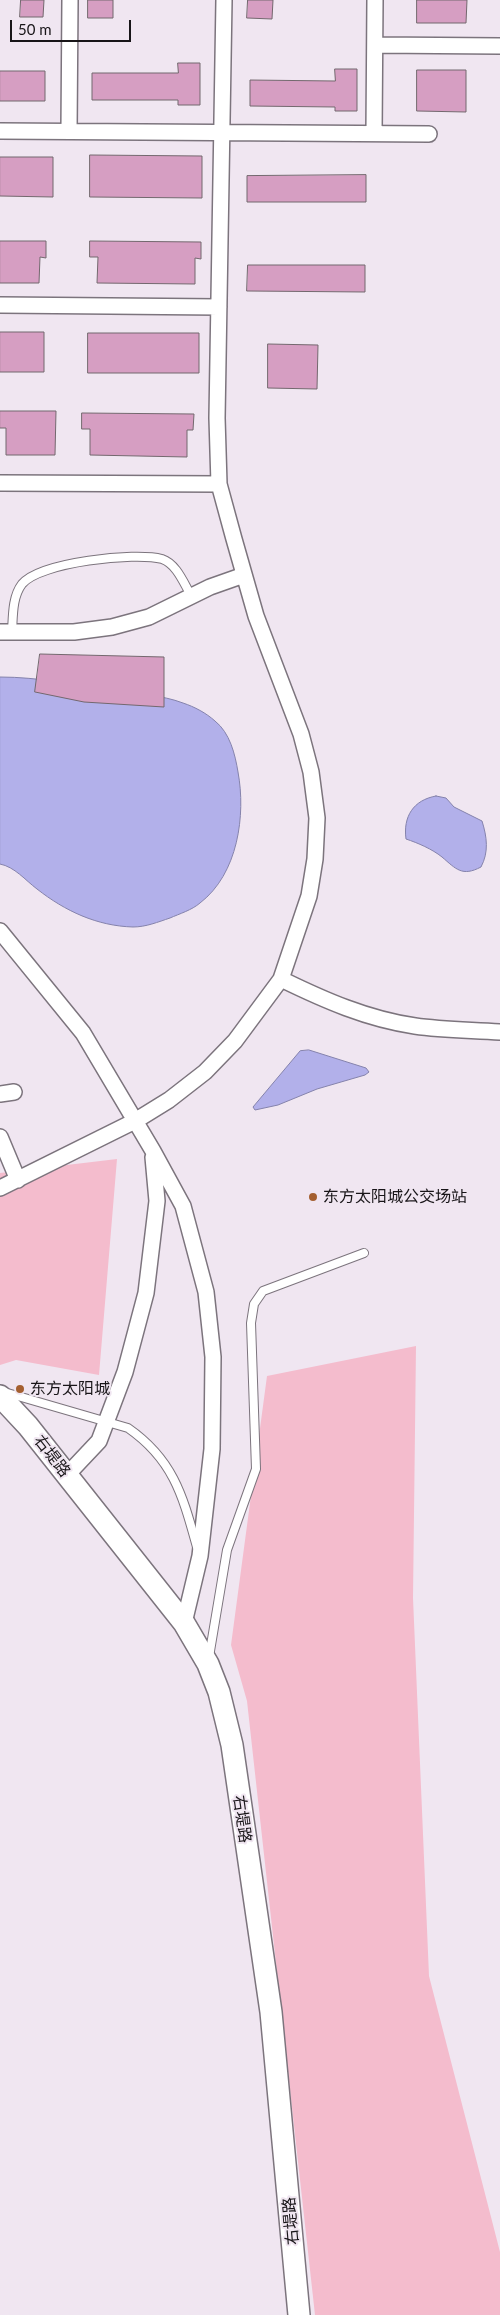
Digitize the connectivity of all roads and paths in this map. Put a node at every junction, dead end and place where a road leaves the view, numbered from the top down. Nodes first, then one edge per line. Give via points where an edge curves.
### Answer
1 (70, 0) edge
2 (224, 0) edge
3 (375, 0) edge
4 (374, 45) junction
5 (500, 46) edge
6 (0, 131) edge
7 (69, 131) junction
8 (223, 131) junction
9 (374, 133) junction
10 (430, 134) dead end
11 (0, 305) edge
12 (219, 307) junction
13 (0, 483) edge
14 (219, 484) junction
15 (244, 575) junction
16 (192, 597) junction
17 (6, 632) edge
18 (0, 931) edge
19 (281, 979) junction
20 (500, 1032) edge
21 (135, 1121) junction
22 (0, 1137) edge
23 (153, 1151) junction
24 (18, 1180) junction
25 (0, 1188) edge
26 (364, 1253) dead end
27 (0, 1391) edge
28 (0, 1396) edge
29 (106, 1422) junction
30 (66, 1476) junction
31 (200, 1556) junction
32 (184, 1623) junction
33 (208, 1664) junction
34 (299, 2315) edge

1 - 7 street
2 - 8 street
3 - 4 street
4 - 5 street
4 - 9 street
6 - 7 street
7 - 8 street
8 - 9 street
8 - 12 street
9 - 10 street
11 - 12 street
12 - 14 street
13 - 14 street
14 - 15 street
15 - 16 street
15 - 19 street via 256,616 301,734 311,772 317,818 310,896
16 - 17 street via 149,617 112,627 74,632
16 - 17 lane via 174,567 163,560 137,557 90,560 40,572 22,584
18 - 21 street via 83,1032
19 - 20 street via 335,1005 377,1018 415,1026
19 - 21 street via 235,1041 205,1072
21 - 23 street
21 - 24 street
22 - 24 street
23 - 29 street via 157,1201 146,1293 125,1372
23 - 31 street via 183,1206 207,1301 213,1357 212,1448
24 - 25 street
26 - 33 lane via 263,1291 254,1304 251,1323 256,1469 227,1550
27 - 29 lane
28 - 30 main road, 右堤路 via 28,1426
29 - 30 street via 98,1441
29 - 31 lane via 128,1428 140,1436 166,1463 181,1491
30 - 32 main road, 右堤路
31 - 32 street
32 - 33 main road, 右堤路
33 - 34 main road, 右堤路 via 232,1745 270,2002

